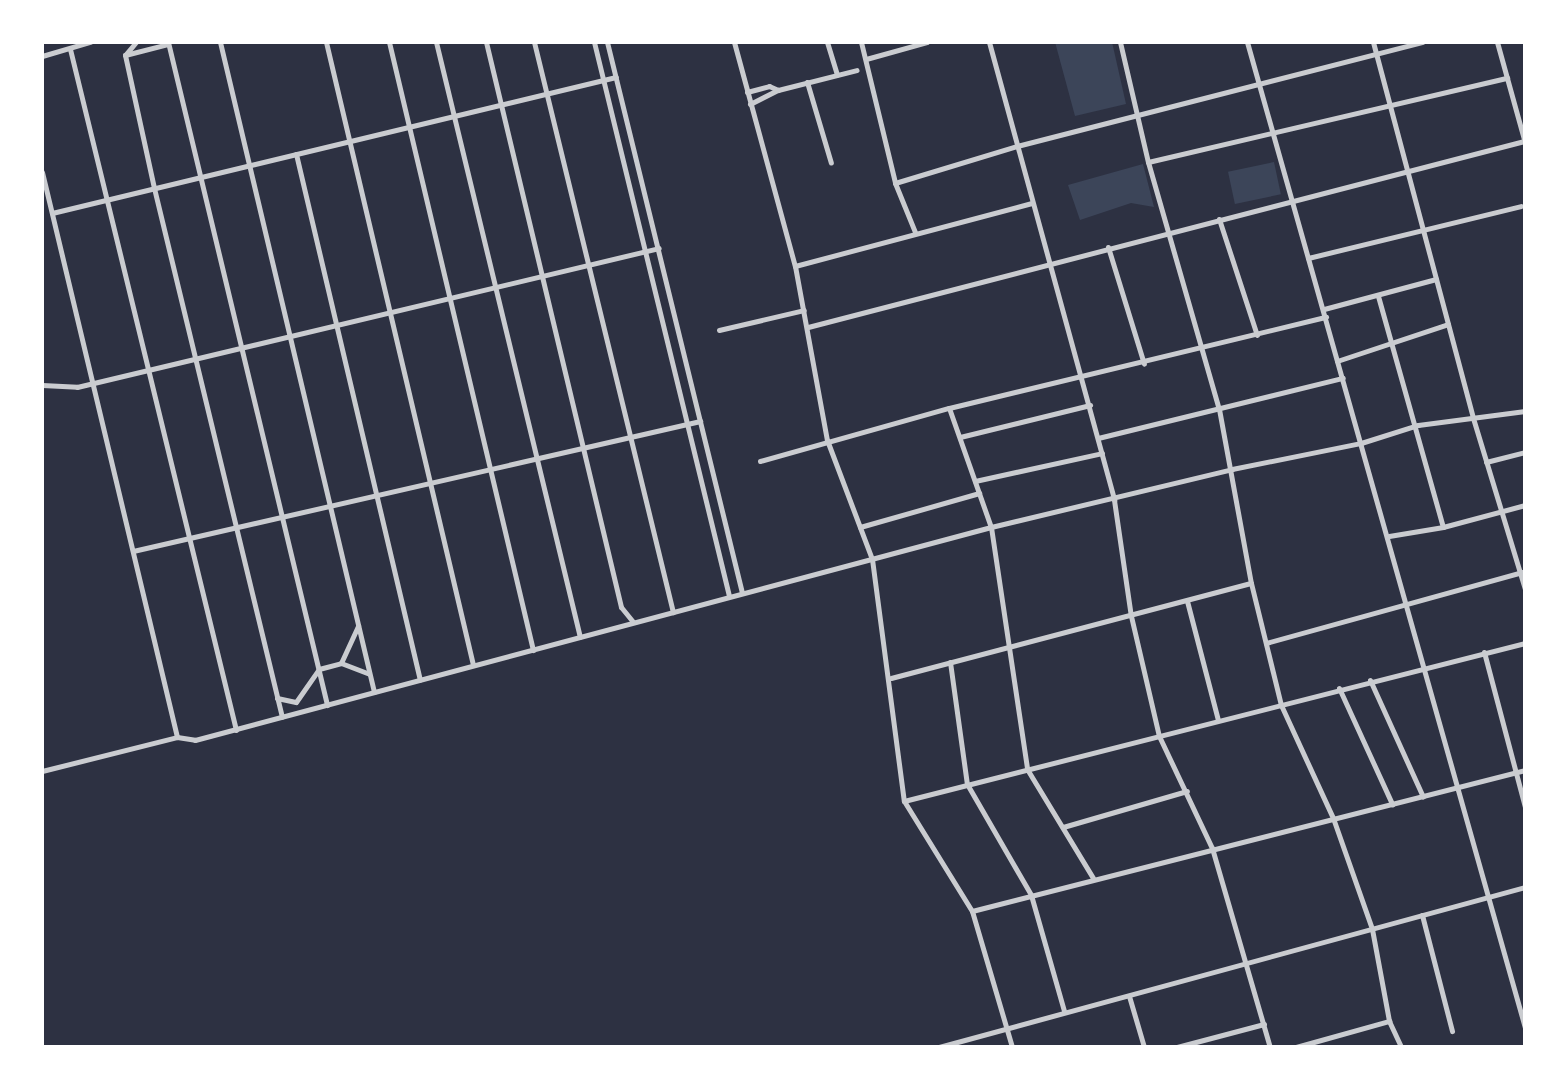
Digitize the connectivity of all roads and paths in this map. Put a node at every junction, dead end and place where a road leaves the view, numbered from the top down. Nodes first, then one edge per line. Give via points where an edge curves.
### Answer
1 (90, 42) edge
2 (136, 42) edge
3 (220, 42) edge
4 (326, 42) edge
5 (389, 42) edge
6 (436, 42) edge
7 (486, 42) edge
8 (534, 42) edge
9 (594, 42) edge
10 (607, 42) edge
11 (734, 42) edge
12 (827, 42) edge
13 (861, 42) edge
14 (927, 42) edge
15 (989, 42) edge
16 (1120, 42) edge
17 (1247, 42) edge
18 (1373, 42) edge
19 (1423, 42) edge
20 (1497, 42) edge
21 (168, 43) edge
22 (70, 49) junction
23 (1377, 54) junction
24 (125, 55) junction
25 (42, 56) edge
26 (866, 59) junction
27 (857, 70) dead end
28 (836, 75) junction
29 (616, 77) junction
30 (1507, 78) junction
31 (603, 80) junction
32 (807, 82) junction
33 (1259, 85) junction
34 (778, 90) junction
35 (747, 92) junction
36 (547, 94) junction
37 (502, 104) junction
38 (750, 104) junction
39 (1391, 109) junction
40 (455, 116) junction
41 (1138, 117) junction
42 (408, 127) junction
43 (1273, 134) junction
44 (350, 141) junction
45 (1525, 142) edge
46 (1017, 146) junction
47 (296, 154) junction
48 (1148, 162) junction
49 (831, 163) dead end
50 (247, 165) junction
51 (1407, 170) junction
52 (42, 172) edge
53 (200, 177) junction
54 (895, 183) junction
55 (154, 188) junction
56 (108, 199) junction
57 (1291, 200) junction
58 (1032, 203) junction
59 (1521, 206) dead end
60 (52, 213) junction
61 (1219, 219) junction
62 (1423, 229) junction
63 (915, 232) junction
64 (1167, 232) junction
65 (1108, 247) junction
66 (659, 248) junction
67 (646, 251) junction
68 (1308, 258) junction
69 (1049, 263) junction
70 (588, 265) junction
71 (795, 266) junction
72 (541, 276) junction
73 (1436, 279) junction
74 (495, 287) junction
75 (1378, 296) junction
76 (450, 298) junction
77 (1324, 309) junction
78 (804, 310) junction
79 (389, 312) junction
80 (1326, 317) junction
81 (336, 324) junction
82 (1448, 324) junction
83 (808, 327) junction
84 (719, 330) dead end
85 (289, 335) junction
86 (1256, 335) junction
87 (1391, 344) junction
88 (242, 347) junction
89 (1203, 348) junction
90 (196, 358) junction
91 (1337, 361) junction
92 (1144, 364) junction
93 (149, 369) junction
94 (1343, 378) junction
95 (1083, 379) junction
96 (92, 382) junction
97 (42, 386) edge
98 (1090, 405) junction
99 (950, 408) junction
100 (1219, 409) junction
101 (1525, 411) edge
102 (1473, 418) junction
103 (700, 421) junction
104 (687, 424) junction
105 (1418, 425) junction
106 (630, 437) junction
107 (960, 437) junction
108 (1098, 438) junction
109 (827, 440) junction
110 (1362, 443) junction
111 (583, 448) junction
112 (1525, 452) edge
113 (1102, 453) junction
114 (536, 459) junction
115 (760, 461) dead end
116 (1486, 462) junction
117 (1232, 468) junction
118 (488, 470) junction
119 (975, 481) junction
120 (431, 483) junction
121 (979, 493) junction
122 (377, 495) junction
123 (1114, 500) junction
124 (1525, 505) edge
125 (330, 506) junction
126 (1500, 511) junction
127 (285, 516) junction
128 (860, 527) junction
129 (991, 527) junction
130 (1443, 527) junction
131 (234, 528) junction
132 (1389, 536) junction
133 (190, 538) junction
134 (134, 551) junction
135 (872, 559) junction
136 (1523, 572) edge
137 (1251, 583) junction
138 (1525, 589) edge
139 (742, 593) junction
140 (729, 596) junction
141 (1187, 601) junction
142 (1408, 604) junction
143 (673, 612) junction
144 (1131, 616) junction
145 (633, 622) junction
146 (358, 626) junction
147 (580, 637) junction
148 (1266, 643) junction
149 (1525, 643) edge
150 (1010, 646) junction
151 (533, 650) junction
152 (1484, 652) junction
153 (950, 662) junction
154 (341, 663) junction
155 (1425, 665) junction
156 (473, 666) junction
157 (319, 669) junction
158 (369, 674) junction
159 (891, 678) junction
160 (420, 680) junction
161 (1370, 680) junction
162 (1339, 688) junction
163 (374, 692) junction
164 (277, 698) junction
165 (327, 705) junction
166 (1281, 705) junction
167 (282, 717) junction
168 (1219, 720) junction
169 (236, 730) junction
170 (1159, 736) junction
171 (177, 737) junction
172 (1027, 769) junction
173 (1525, 770) edge
174 (42, 771) edge
175 (1516, 772) junction
176 (967, 784) junction
177 (1459, 788) junction
178 (1187, 791) junction
179 (1423, 797) junction
180 (904, 801) junction
181 (1392, 804) junction
182 (1525, 807) edge
183 (1333, 818) junction
184 (1063, 827) junction
185 (1212, 848) junction
186 (1093, 878) junction
187 (1525, 887) edge
188 (1031, 895) junction
189 (1488, 897) junction
190 (972, 911) junction
191 (1422, 915) junction
192 (1372, 929) junction
193 (1248, 960) junction
194 (1129, 996) junction
195 (1065, 1011) junction
196 (1389, 1021) junction
197 (1264, 1024) junction
198 (1006, 1026) junction
199 (1525, 1028) edge
200 (1452, 1031) dead end
201 (939, 1047) edge
202 (1012, 1047) edge
203 (1144, 1047) edge
204 (1177, 1047) edge
205 (1270, 1047) edge
206 (1296, 1047) edge
207 (1401, 1047) edge

1 - 22 street
2 - 24 street
3 - 50 street
4 - 44 street
5 - 42 street
6 - 40 street
7 - 37 street
8 - 36 street
9 - 31 street
10 - 29 street
11 - 35 street
12 - 28 street
13 - 26 street
14 - 26 street
15 - 46 street
16 - 41 street
17 - 33 street
18 - 23 street
19 - 23 street
20 - 30 street
21 - 24 street
21 - 53 street
22 - 25 street
22 - 56 street
23 - 33 street
23 - 39 street
24 - 55 street
26 - 54 street
27 - 28 street
28 - 32 street
29 - 31 street
29 - 66 street
30 - 39 street
30 - 45 street
31 - 36 street
31 - 67 street
32 - 34 street
32 - 49 street
33 - 41 street
33 - 43 street
34 - 35 street via 769,86
34 - 38 street
35 - 38 street
36 - 37 street
36 - 70 street
37 - 40 street
37 - 72 street
38 - 71 street
39 - 43 street
39 - 51 street
40 - 42 street
40 - 74 street
41 - 46 street
41 - 48 street
42 - 44 street
42 - 76 street
43 - 48 street
43 - 57 street
44 - 47 street
44 - 79 street
45 - 51 street
46 - 54 street
46 - 58 street
47 - 50 street
47 - 81 street
48 - 64 street
50 - 53 street
50 - 85 street
51 - 57 street
51 - 62 street
52 - 60 street
53 - 55 street
53 - 88 street
54 - 63 street
55 - 56 street
55 - 90 street
56 - 60 street
56 - 93 street
57 - 61 street
57 - 68 street
58 - 63 street
58 - 69 street
59 - 62 street
60 - 96 street
61 - 64 street
61 - 86 street
62 - 68 street
62 - 73 street
63 - 71 street
64 - 65 street
64 - 89 street
65 - 69 street
65 - 92 street
66 - 67 street
66 - 103 street
67 - 70 street
67 - 104 street
68 - 77 street
69 - 83 street
69 - 95 street
70 - 72 street
70 - 106 street
71 - 78 street
72 - 74 street
72 - 111 street
73 - 75 street
73 - 82 street
74 - 76 street
74 - 114 street
75 - 77 street
75 - 87 street
76 - 79 street
76 - 118 street
77 - 80 street
78 - 83 street
78 - 84 street
79 - 81 street
79 - 120 street
80 - 86 street
80 - 91 street
81 - 85 street
81 - 122 street
82 - 87 street
82 - 102 street
83 - 109 street
85 - 88 street
85 - 125 street
86 - 89 street
87 - 91 street
87 - 105 street
88 - 90 street
88 - 127 street
89 - 92 street
89 - 100 street
90 - 93 street
90 - 131 street
91 - 94 street
92 - 95 street
93 - 96 street
93 - 133 street
94 - 100 street
94 - 110 street
95 - 98 street
95 - 99 street
96 - 97 street via 77,387
96 - 134 street
98 - 107 street
98 - 108 street
99 - 107 street
99 - 109 street
100 - 108 street
100 - 117 street
101 - 102 street
102 - 105 street
102 - 116 street
103 - 104 street
103 - 139 street
104 - 106 street
104 - 140 street
105 - 110 street
105 - 130 street
106 - 111 street
106 - 143 street
107 - 119 street
108 - 113 street
109 - 115 street
109 - 128 street
110 - 117 street
110 - 132 street
111 - 114 street
111 - 145 street via 621,607
112 - 116 street
113 - 119 street
113 - 123 street
114 - 118 street
114 - 147 street
116 - 126 street
117 - 123 street
117 - 137 street
118 - 120 street
118 - 151 street
119 - 121 street
120 - 122 street
120 - 156 street
121 - 128 street
121 - 129 street
122 - 125 street
122 - 160 street
123 - 129 street
123 - 144 street
124 - 126 street
125 - 127 street
125 - 146 street
126 - 130 street
126 - 136 street
127 - 131 street
127 - 157 street
128 - 135 street
129 - 135 street
129 - 150 street
130 - 132 street
131 - 133 street
131 - 164 street
132 - 142 street
133 - 134 street
133 - 169 street
134 - 171 street
135 - 139 street
135 - 159 street
136 - 138 street
136 - 142 street
137 - 141 street
137 - 148 street
139 - 140 street
140 - 143 street
141 - 144 street
141 - 168 street
142 - 148 street
142 - 155 street
143 - 145 street
144 - 150 street
144 - 170 street
145 - 147 street
146 - 154 street
146 - 158 street
147 - 151 street
148 - 166 street
149 - 152 street
150 - 153 street
150 - 172 street
151 - 156 street
152 - 155 street
152 - 175 street
153 - 159 street
153 - 176 street
154 - 157 street
154 - 158 street
155 - 161 street
155 - 177 street
156 - 160 street
157 - 164 street via 296,702
157 - 165 street
158 - 163 street
159 - 180 street
160 - 163 street
161 - 162 street
161 - 179 street
162 - 166 street
162 - 181 street
163 - 165 street
164 - 167 street
165 - 167 street
166 - 168 street
166 - 183 street
167 - 169 street
168 - 170 street
169 - 171 street via 195,740
170 - 172 street
170 - 178 street
171 - 174 street
172 - 176 street
172 - 184 street
173 - 175 street
175 - 177 street
175 - 182 street
176 - 180 street
176 - 188 street
177 - 179 street
177 - 189 street
178 - 184 street
178 - 185 street
179 - 181 street
180 - 190 street
181 - 183 street
183 - 185 street
183 - 192 street
184 - 186 street
185 - 186 street
185 - 193 street
186 - 188 street
187 - 189 street
188 - 190 street
188 - 195 street
189 - 191 street
189 - 199 street
190 - 198 street
191 - 192 street
191 - 200 street
192 - 193 street
192 - 196 street
193 - 194 street
193 - 197 street
194 - 195 street
194 - 203 street
195 - 198 street
196 - 206 street
196 - 207 street
197 - 204 street
197 - 205 street
198 - 201 street
198 - 202 street

